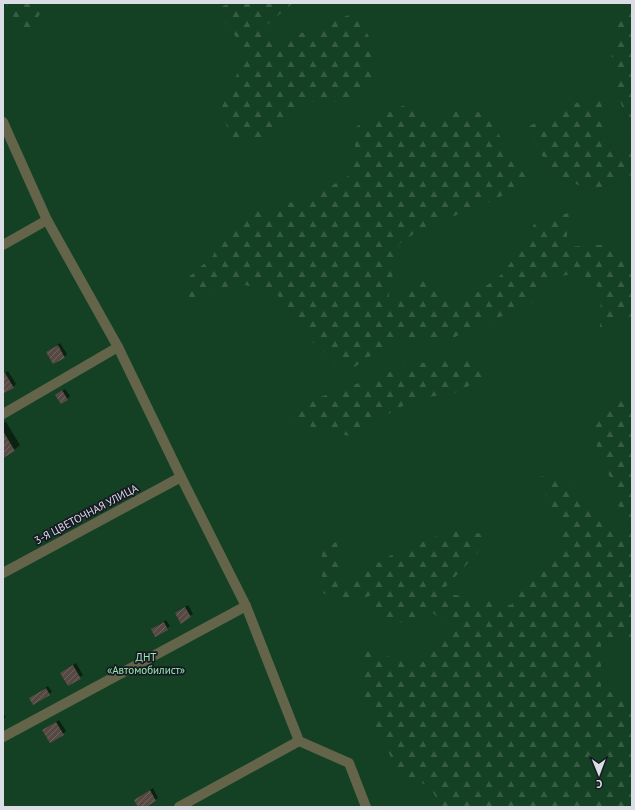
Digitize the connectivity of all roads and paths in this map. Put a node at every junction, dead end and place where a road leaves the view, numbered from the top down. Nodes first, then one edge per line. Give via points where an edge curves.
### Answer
1 (3, 122) edge
2 (47, 220) junction
3 (3, 246) edge
4 (118, 347) junction
5 (3, 414) edge
6 (181, 477) junction
7 (3, 573) edge
8 (246, 606) junction
9 (3, 736) edge
10 (299, 741) junction
11 (179, 807) edge
12 (366, 807) edge

1 - 2 street
2 - 3 street
2 - 4 street
4 - 5 street
4 - 6 street
6 - 7 street, 3-Я ЦВЕТОЧНАЯ УЛИЦА
6 - 8 street
8 - 9 street
8 - 10 street
10 - 11 street
10 - 12 street via 349,763

